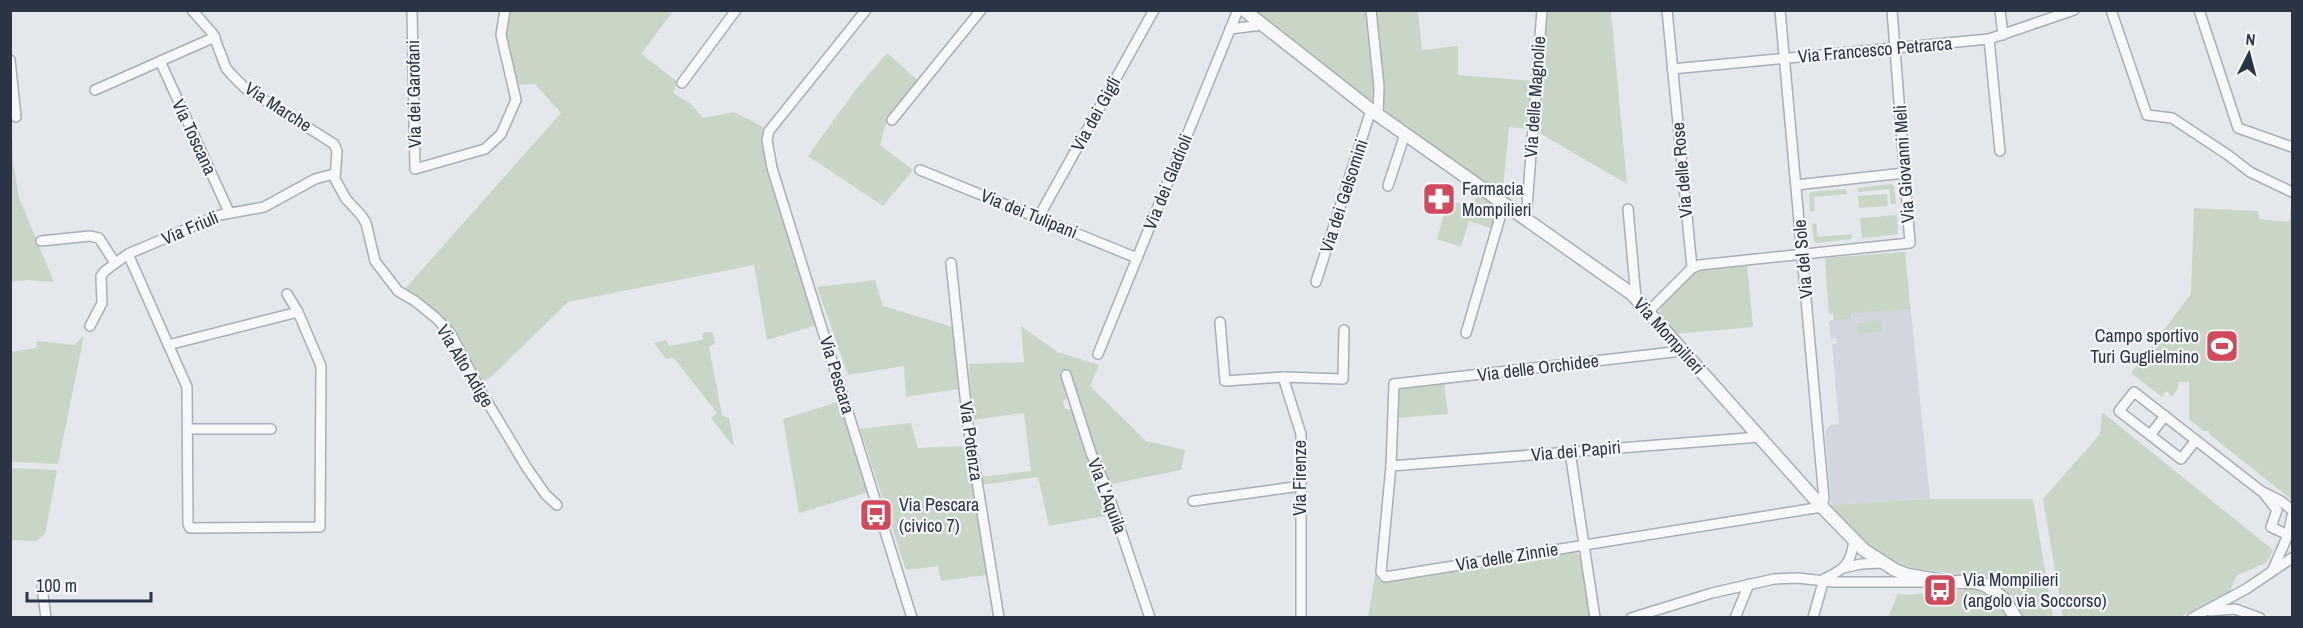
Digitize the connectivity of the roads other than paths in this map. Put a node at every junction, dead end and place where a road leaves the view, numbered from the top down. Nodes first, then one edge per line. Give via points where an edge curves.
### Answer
1 (192, 10) edge
2 (412, 10) edge
3 (505, 10) edge
4 (736, 10) edge
5 (866, 10) edge
6 (981, 10) edge
7 (1154, 10) edge
8 (1238, 10) edge
9 (1244, 10) edge
10 (1371, 10) edge
11 (1542, 10) edge
12 (1667, 10) edge
13 (1780, 10) edge
14 (1892, 10) edge
15 (2000, 10) edge
16 (2074, 10) edge
17 (2111, 10) edge
18 (2199, 10) edge
19 (1262, 25) junction
20 (1230, 30) junction
21 (2003, 35) junction
22 (215, 37) junction
23 (1989, 39) junction
24 (1896, 49) junction
25 (1784, 59) junction
26 (10, 60) edge
27 (160, 62) junction
28 (1672, 69) junction
29 (682, 83) dead end
30 (95, 90) dead end
31 (1375, 112) junction
32 (16, 117) dead end
33 (892, 120) dead end
34 (1405, 134) junction
35 (2292, 147) edge
36 (2000, 151) dead end
37 (920, 170) dead end
38 (1904, 173) junction
39 (334, 174) junction
40 (1796, 184) junction
41 (1388, 186) dead end
42 (2292, 192) edge
43 (1504, 204) junction
44 (1628, 209) dead end
45 (229, 212) junction
46 (1038, 218) junction
47 (1526, 220) junction
48 (41, 241) dead end
49 (128, 254) junction
50 (1803, 254) junction
51 (1137, 258) junction
52 (115, 263) junction
53 (951, 263) dead end
54 (1692, 268) junction
55 (1316, 282) dead end
56 (287, 294) dead end
57 (1636, 298) junction
58 (1649, 311) junction
59 (298, 312) junction
60 (1220, 322) dead end
61 (90, 326) dead end
62 (1344, 330) dead end
63 (1466, 333) dead end
64 (168, 345) junction
65 (1682, 351) junction
66 (1098, 354) dead end
67 (1066, 375) dead end
68 (1283, 377) junction
69 (1394, 384) joint
70 (2165, 416) junction
71 (188, 429) junction
72 (271, 429) dead end
73 (2150, 435) junction
74 (1760, 437) junction
75 (2196, 440) junction
76 (1570, 452) junction
77 (1391, 466) junction
78 (1301, 486) junction
79 (2261, 491) junction
80 (1193, 501) dead end
81 (557, 505) dead end
82 (1822, 507) junction
83 (2292, 510) edge
84 (2292, 516) edge
85 (2288, 535) junction
86 (1854, 540) junction
87 (1584, 545) junction
88 (2292, 558) edge
89 (1876, 561) junction
90 (1844, 568) junction
91 (2272, 572) junction
92 (1824, 579) junction
93 (1861, 582) junction
94 (1949, 582) junction
95 (1749, 584) junction
96 (42, 587) dead end
97 (2205, 611) junction
98 (46, 618) edge
99 (912, 618) edge
100 (999, 618) edge
101 (1150, 618) edge
102 (1301, 618) edge
103 (1595, 618) edge
104 (1631, 618) edge
105 (1735, 618) edge
106 (1813, 618) edge
107 (2016, 618) edge
108 (2192, 618) edge
109 (2260, 618) edge

1 - 22 street, Via Marche
2 - 3 street, Via dei Garofani via 415,169 485,149 501,134 516,100 501,35
4 - 29 street
5 - 99 street, Via Pescara via 769,131 767,140 772,168
6 - 33 street
7 - 46 street, Via dei Gigli
8 - 20 street, Via dei Gladioli
9 - 19 street, Via Mompilieri
10 - 31 street, Via dei Gelsomini via 1379,87
11 - 47 street, Via delle Magnolie
12 - 28 street, Via delle Rose
13 - 25 street, Via del Sole
14 - 24 street, Via Giovanni Meli
15 - 21 street
16 - 21 street, Via Francesco Petrarca
17 - 42 street via 2147,115 2172,118 2250,172
18 - 35 street via 2238,128
19 - 20 street
19 - 31 street, Via Mompilieri
20 - 51 street, Via dei Gladioli
21 - 23 street, Via Francesco Petrarca
22 - 27 street
22 - 39 street, Via Marche via 226,68 245,88 334,144
23 - 24 street, Via Francesco Petrarca
23 - 36 street
24 - 25 street, Via Francesco Petrarca
24 - 38 street, Via Giovanni Meli
25 - 28 street, Via Francesco Petrarca
25 - 40 street, Via del Sole
26 - 32 street
27 - 30 street
27 - 45 street, Via Toscana
28 - 54 street, Via delle Rose
31 - 34 street, Via Mompilieri
31 - 55 street, Via dei Gelsomini
34 - 41 street
34 - 43 street, Via Mompilieri
37 - 46 street, Via dei Tulipani
38 - 40 street
38 - 50 street, Via Giovanni Meli via 1910,243
39 - 45 street, Via Friuli via 315,179 264,207
39 - 81 street, Via Alto Adige via 346,199 362,214 375,261 398,291 422,306 451,334 527,468
40 - 50 street, Via del Sole
43 - 47 street, Via Mompilieri
43 - 63 street
44 - 57 street
45 - 49 street, Via Friuli
46 - 51 street, Via dei Tulipani
47 - 57 street, Via Mompilieri
48 - 52 street via 99,238
49 - 52 street, Via Friuli
49 - 64 street
50 - 54 street, Via Giovanni Meli
50 - 82 street, Via del Sole
51 - 66 street, Via dei Gladioli
52 - 61 street, Via Friuli via 101,276 102,303
53 - 100 street, Via Potenza via 968,425
54 - 58 street
56 - 59 street
57 - 58 street, Via Mompilieri
58 - 65 street, Via Mompilieri
59 - 64 street
59 - 71 street via 321,366 320,527 190,528
60 - 68 street via 1225,381
62 - 68 street via 1343,379
64 - 71 street via 187,387
65 - 69 street, Via delle Orchidee
65 - 74 street, Via Mompilieri
67 - 101 street, Via L'Aquila
68 - 78 street, Via Firenze via 1301,434
69 - 77 street, Via delle Zinnie
70 - 73 street
70 - 73 street via 2134,392 2119,411
70 - 75 street
71 - 72 street
73 - 75 street via 2181,459
74 - 76 street, Via dei Papiri
74 - 82 street, Via Mompilieri
75 - 79 street
76 - 77 street, Via dei Papiri
76 - 87 street
77 - 87 street, Via delle Zinnie via 1382,572 1385,578
78 - 80 street
78 - 102 street, Via Firenze
79 - 83 street
79 - 85 street via 2277,510 2271,527
82 - 86 street, Via Mompilieri
82 - 87 street, Via delle Zinnie
84 - 85 street
85 - 91 street
86 - 89 street, Via Mompilieri
86 - 90 street via 1850,561
87 - 103 street
88 - 91 street
89 - 90 street
89 - 93 street
89 - 94 street, Via Mompilieri via 1908,575
90 - 92 street
91 - 97 street
92 - 93 street
92 - 95 street via 1774,579
92 - 106 street
93 - 94 street
94 - 107 street, Via Mompilieri via 1975,582 1994,590
95 - 104 street
95 - 105 street
96 - 98 street
97 - 108 street
97 - 109 street via 2235,609

